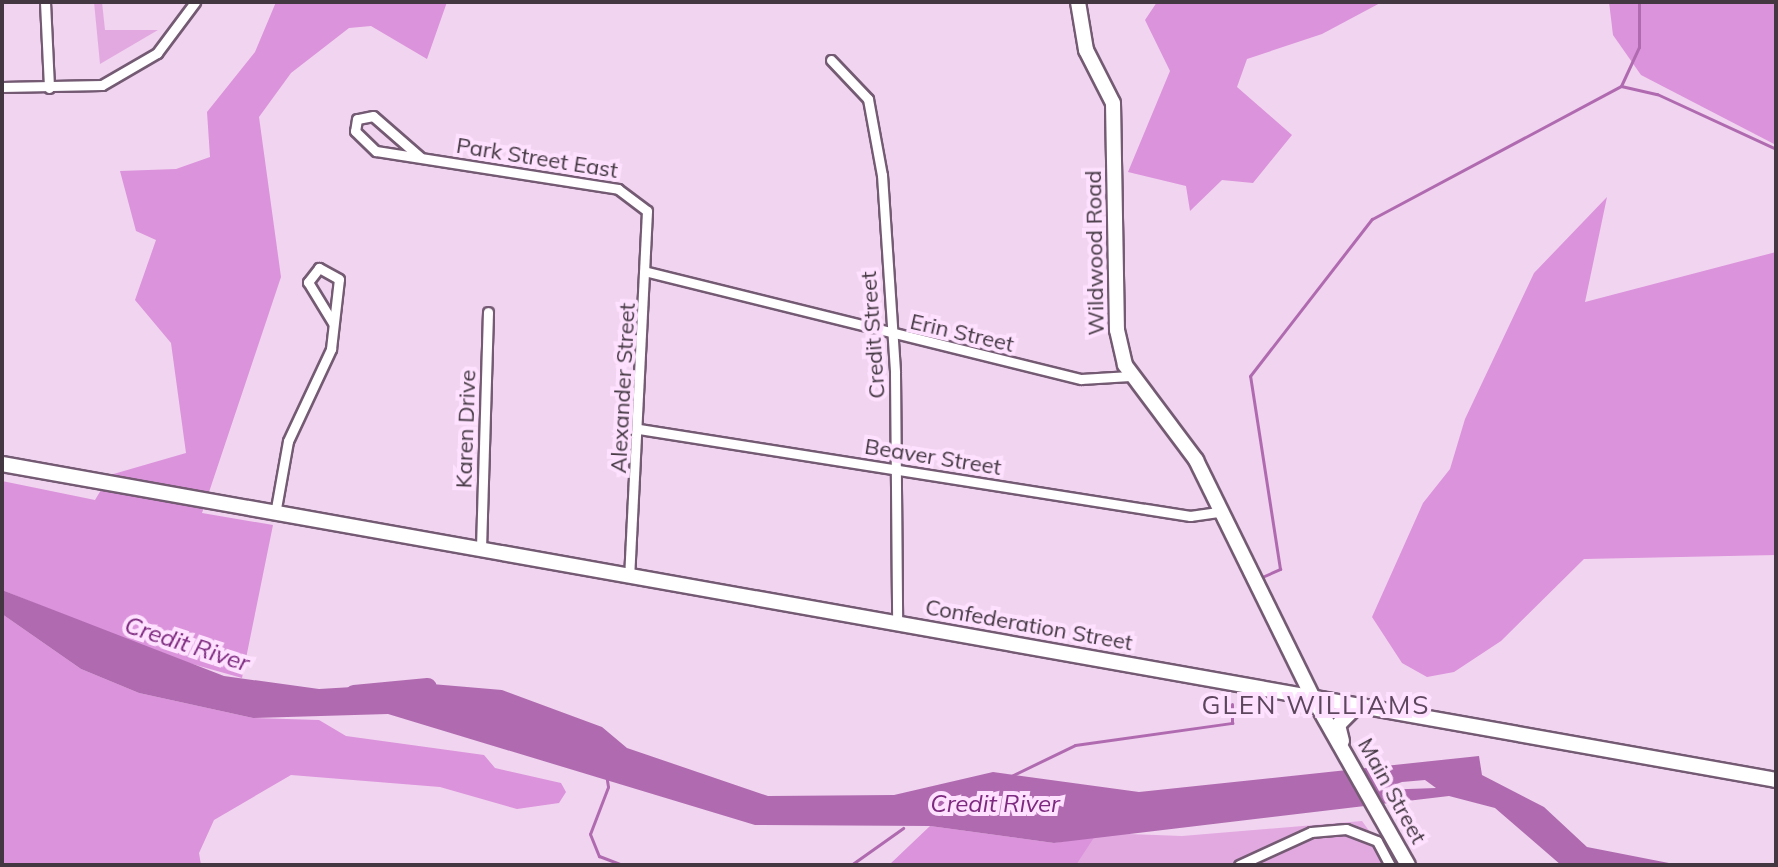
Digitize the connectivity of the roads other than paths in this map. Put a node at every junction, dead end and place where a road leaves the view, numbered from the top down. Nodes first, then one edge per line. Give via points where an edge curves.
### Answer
1 (45, 2) edge
2 (195, 2) edge
3 (1078, 2) edge
4 (831, 60) dead end
5 (2, 87) edge
6 (49, 88) junction
7 (420, 157) junction
8 (643, 204) joint
9 (648, 272) junction
10 (488, 312) dead end
11 (333, 323) junction
12 (891, 334) junction
13 (1130, 376) junction
14 (639, 429) junction
15 (2, 464) edge
16 (898, 470) junction
17 (1220, 512) junction
18 (275, 514) junction
19 (481, 548) junction
20 (629, 576) junction
21 (897, 624) junction
22 (1313, 698) junction
23 (1357, 706) junction
24 (1348, 759) junction
25 (1776, 780) edge
26 (1239, 865) edge
27 (1390, 865) edge
28 (1408, 865) edge

1 - 6 street
2 - 6 street via 172,38 120,76 86,88
3 - 13 main road, Wildwood Road via 1086,50 1113,103 1117,330
4 - 12 street, Credit Street via 854,77 873,115
5 - 6 street
7 - 7 street, Park Street East via 373,116 357,119 355,131 376,151
7 - 8 street, Park Street East via 618,189
8 - 9 street, Alexander Street via 651,227
9 - 12 street, Erin Street
9 - 14 street, Alexander Street
10 - 19 street, Karen Drive
11 - 11 street via 339,279 319,268 308,282
11 - 18 street via 327,361 288,441
12 - 13 street, Erin Street via 1081,379
12 - 16 street, Credit Street
13 - 17 main road, Wildwood Road via 1196,460
14 - 16 street, Beaver Street
14 - 20 street, Alexander Street
15 - 18 main road, Confederation Street
16 - 17 street, Beaver Street via 1190,516
16 - 21 street, Credit Street
17 - 22 main road, Wildwood Road
18 - 19 main road, Confederation Street
19 - 20 main road, Confederation Street
20 - 21 main road, Confederation Street
21 - 22 main road, Confederation Street
22 - 23 main road, Confederation Street
22 - 24 main road, Main Street
23 - 24 main road via 1338,725
23 - 25 main road, Confederation Street
24 - 28 main road, Main Street
26 - 27 street via 1311,832 1346,829 1377,841

